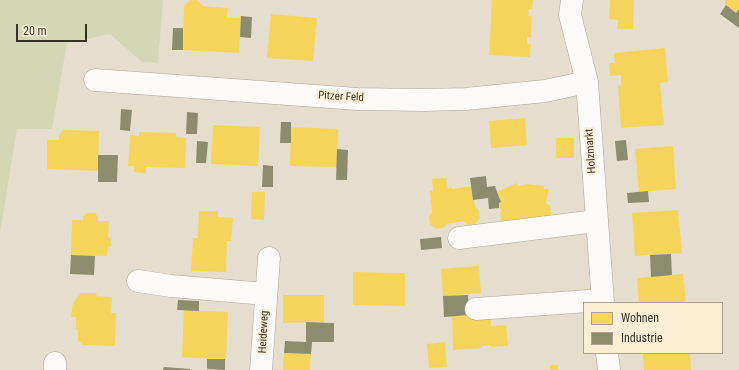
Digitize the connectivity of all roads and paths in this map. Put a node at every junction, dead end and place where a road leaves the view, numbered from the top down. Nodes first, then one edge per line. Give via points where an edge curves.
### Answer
1 (572, 0) edge
2 (95, 80) dead end
3 (587, 82) junction
4 (596, 221) junction
5 (459, 238) dead end
6 (268, 258) dead end
7 (138, 281) dead end
8 (266, 294) junction
9 (603, 301) edge
10 (583, 302) edge
11 (587, 302) edge
12 (476, 309) dead end
13 (607, 354) edge
14 (261, 370) edge
15 (609, 370) edge

1 - 3 street, Holzmarkt via 570,15
2 - 3 street, Pitzer Feld via 357,99 422,100 466,99 537,92
3 - 4 street, Holzmarkt
4 - 5 street
4 - 9 street, Holzmarkt
6 - 8 street, Heideweg
7 - 8 street
8 - 14 street, Heideweg
9 - 11 street
10 - 12 street
13 - 15 street

